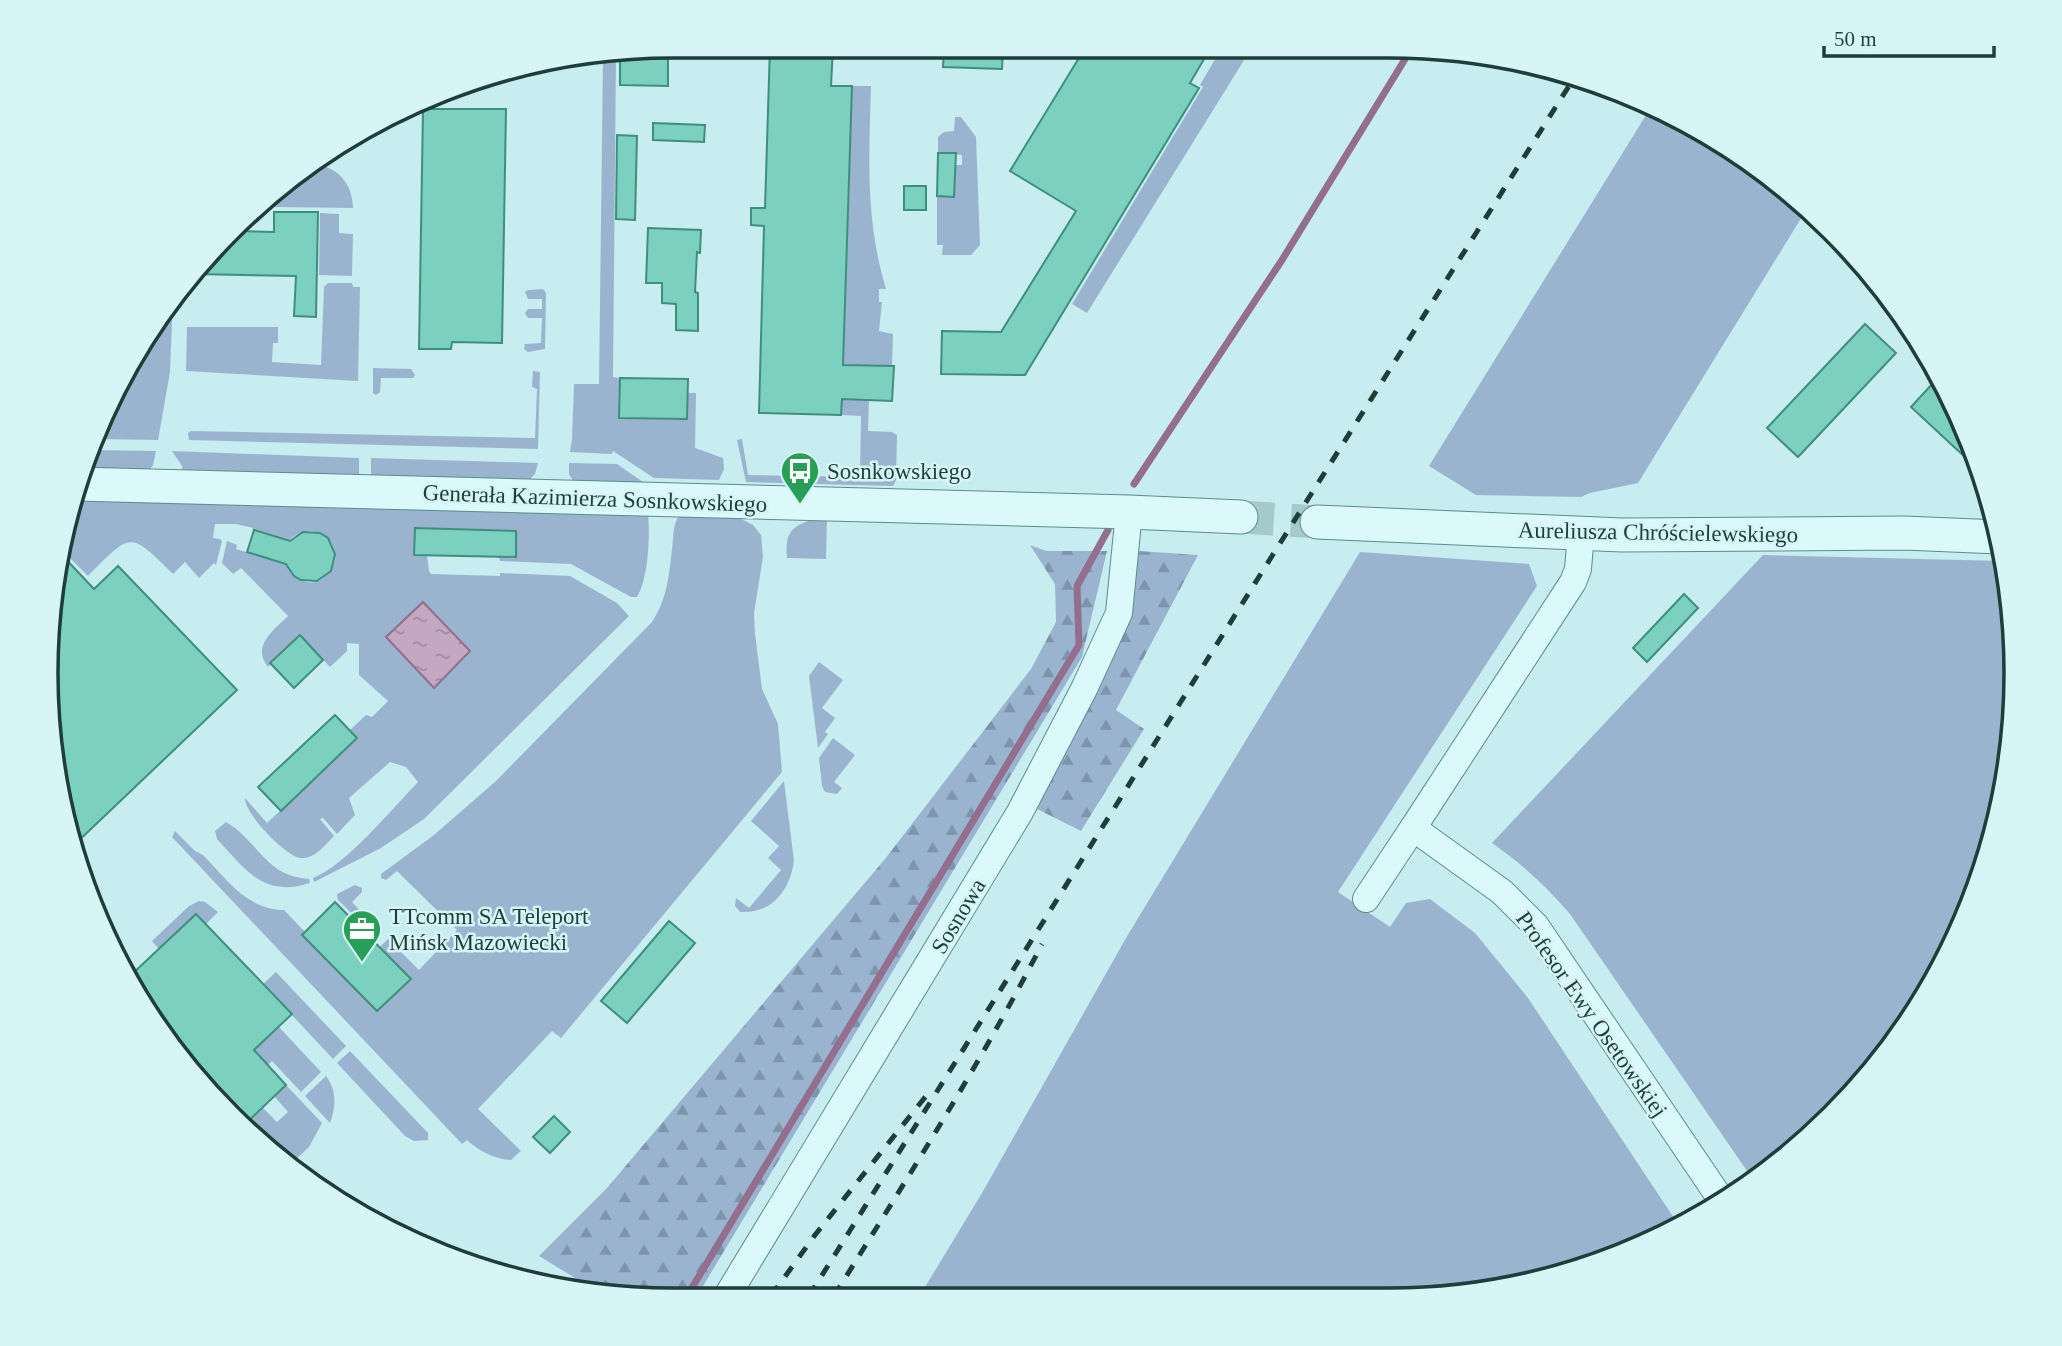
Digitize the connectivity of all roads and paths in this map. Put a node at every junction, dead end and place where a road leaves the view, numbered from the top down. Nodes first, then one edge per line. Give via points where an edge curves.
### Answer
1 (87, 484) edge
2 (1129, 512) junction
3 (1241, 517) tunnel mouth
4 (1318, 522) tunnel mouth
5 (1581, 533) junction
6 (1988, 537) edge
7 (1413, 828) junction
8 (1366, 899) dead end
9 (1717, 1194) edge
10 (732, 1288) edge

1 - 2 street, Generała Kazimierza Sosnkowskiego
2 - 3 street, Generała Kazimierza Sosnkowskiego
2 - 10 street, Sosnowa via 1119,613 1084,689 1020,812
4 - 5 street, Aureliusza Chróścielewskiego
5 - 6 street, Aureliusza Chróścielewskiego
5 - 7 street via 1573,582
7 - 8 street
7 - 9 street, Profesor Ewy Osetowskiej via 1503,892 1536,926

